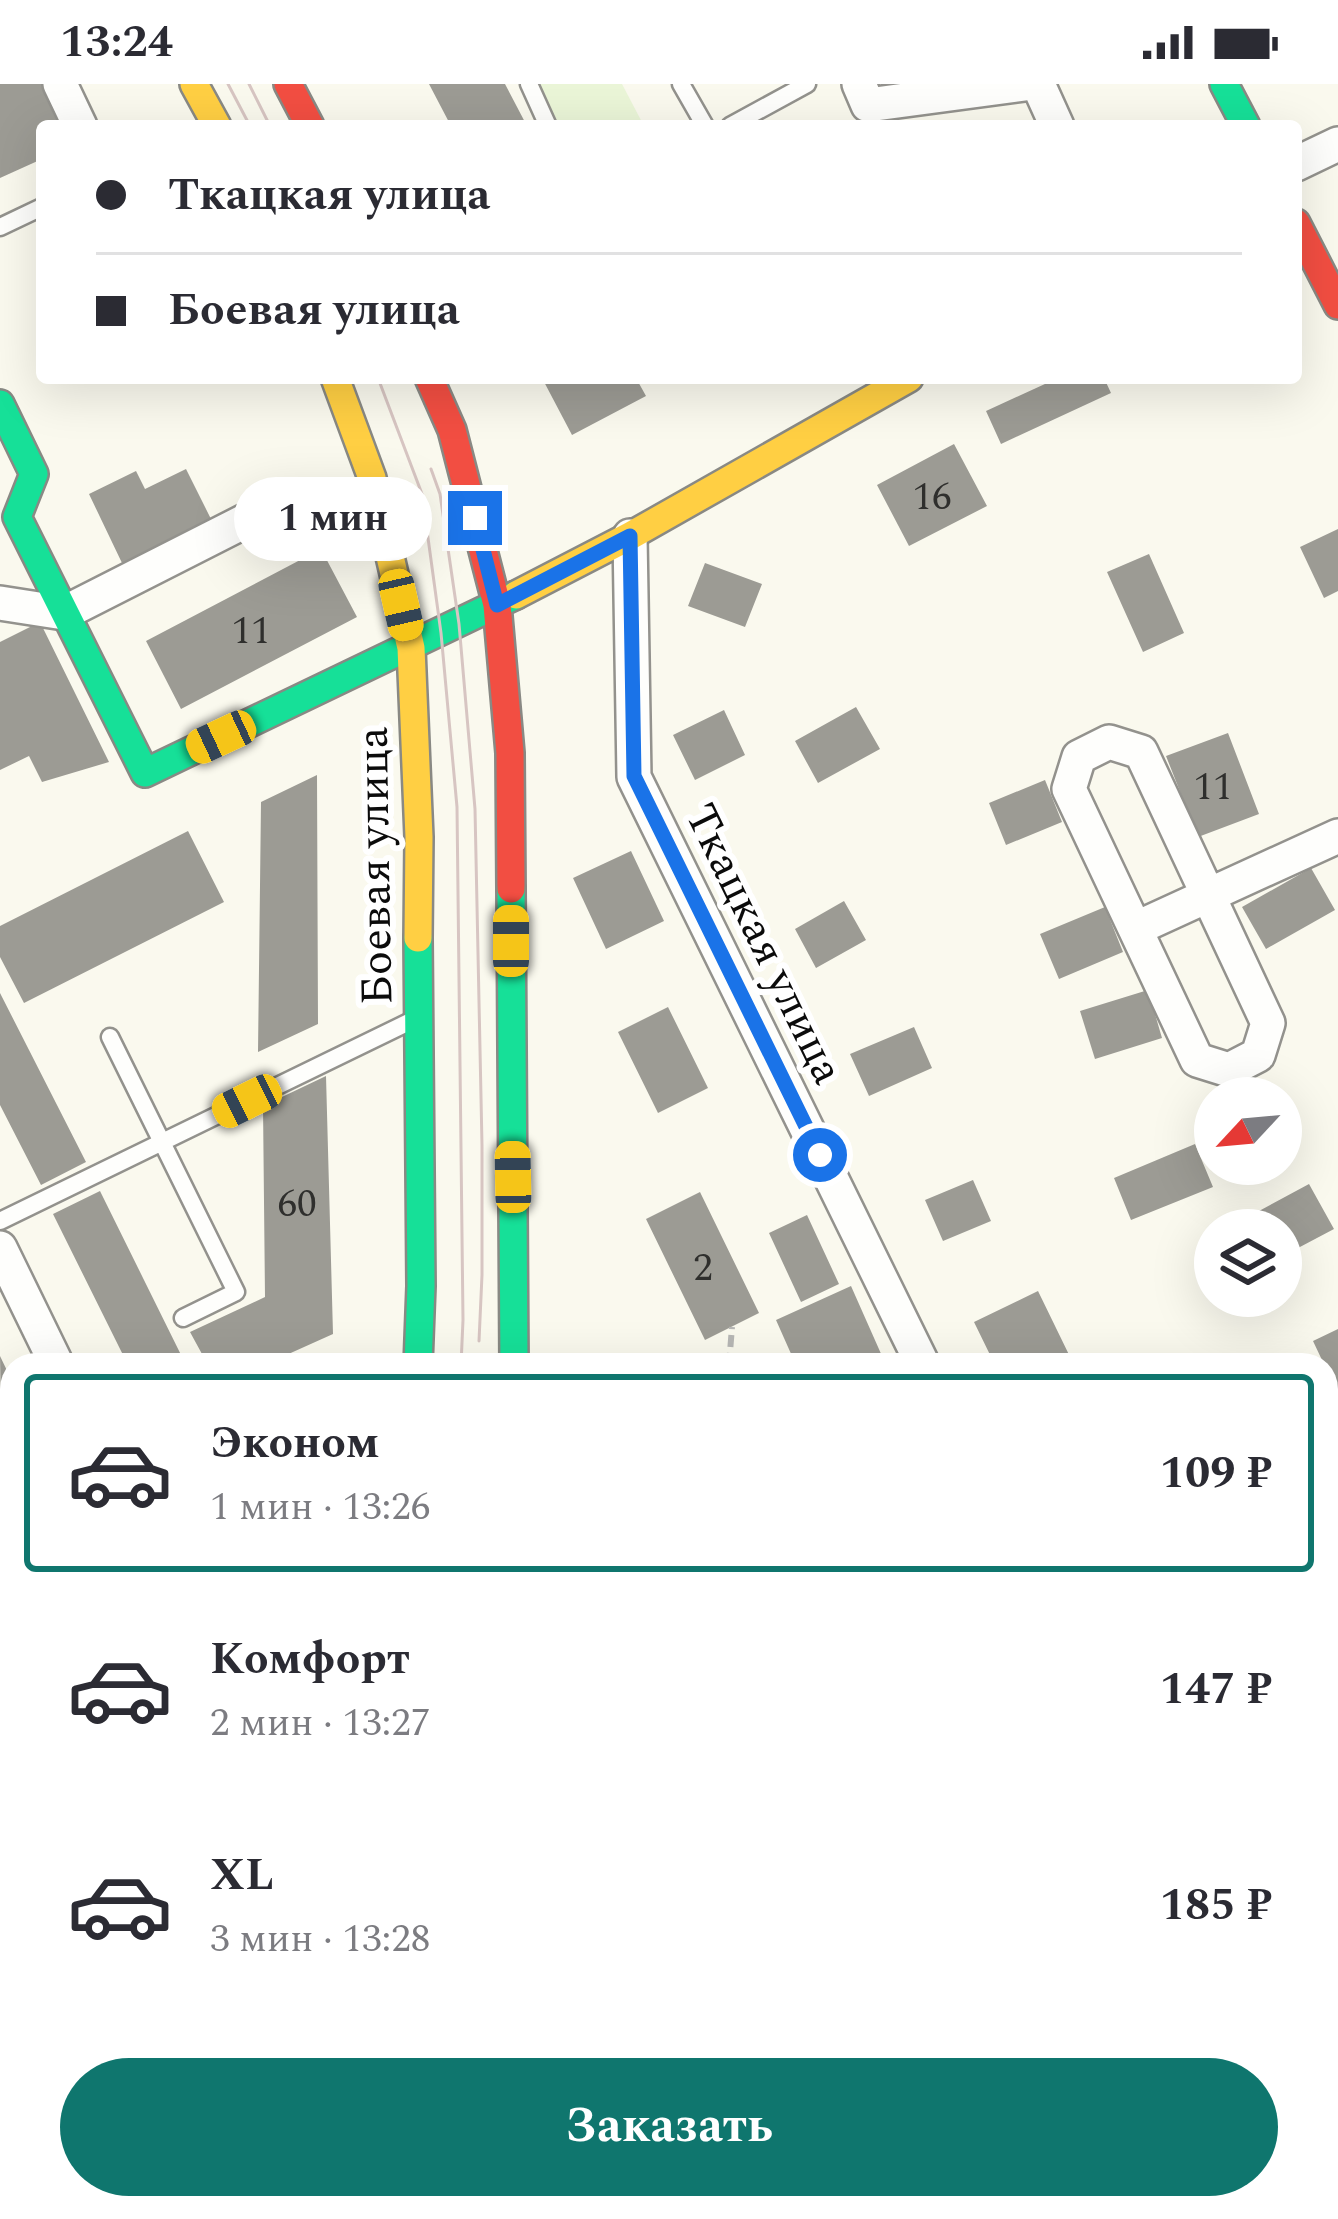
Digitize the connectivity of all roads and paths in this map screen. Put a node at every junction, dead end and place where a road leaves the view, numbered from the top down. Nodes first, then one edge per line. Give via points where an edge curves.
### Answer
1 (60, 84) edge
2 (194, 84) edge
3 (288, 84) edge
4 (529, 84) edge
5 (681, 84) edge
6 (807, 84) edge
7 (859, 84) edge
8 (1025, 84) edge
9 (1037, 84) edge
10 (1224, 84) edge
11 (77, 120) edge
12 (208, 120) edge
13 (307, 120) edge
14 (545, 120) edge
15 (702, 120) edge
16 (741, 120) edge
17 (1054, 120) edge
18 (1243, 120) edge
19 (1338, 144) edge
20 (1302, 161) edge
21 (36, 210) edge
22 (0, 227) edge
23 (1302, 235) edge
24 (1338, 304) edge
25 (337, 384) edge
26 (432, 384) edge
27 (899, 384) edge
28 (0, 404) edge
29 (249, 518) dead end
30 (630, 536) junction
31 (0, 603) edge
32 (497, 605) junction
33 (64, 613) junction
34 (411, 648) junction
35 (1338, 836) edge
36 (1208, 895) junction
37 (1136, 928) junction
38 (417, 1018) junction
39 (110, 1037) dead end
40 (162, 1142) junction
41 (0, 1221) edge
42 (0, 1248) edge
43 (421, 1286) junction
44 (184, 1318) dead end
45 (732, 1327) dead end
46 (51, 1353) edge
47 (398, 1353) edge
48 (418, 1353) edge
49 (514, 1353) edge
50 (730, 1353) edge
51 (917, 1353) edge

1 - 11 street
2 - 12 main road
3 - 13 main road
4 - 14 lane
5 - 15 lane
6 - 16 lane
7 - 8 street via 868,105
9 - 17 street
10 - 18 main road
19 - 20 street
21 - 22 lane
23 - 24 main road
25 - 34 main road, Боевая улица via 372,478
26 - 32 main road via 452,430
27 - 30 main road
28 - 33 main road via 34,474 17,518
29 - 33 street
30 - 32 main road
30 - 51 street, Ткацкая улица via 634,776
31 - 33 street
32 - 34 main road
32 - 49 main road via 510,753
33 - 34 main road via 145,773
34 - 38 main road, Боевая улица
35 - 36 street
36 - 37 street
36 - 37 street via 1268,1023 1258,1055 1228,1070 1197,1060
36 - 37 street via 1141,752 1109,742 1079,757 1069,789
38 - 40 lane
38 - 43 main road, Боевая улица
39 - 40 lane
40 - 41 lane
40 - 44 lane via 236,1292
42 - 46 street
43 - 47 main road
43 - 48 main road, Боевая улица
45 - 50 path

